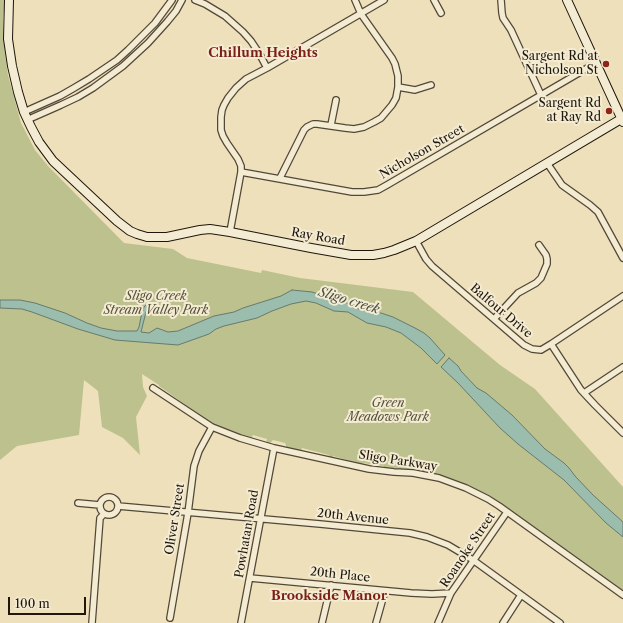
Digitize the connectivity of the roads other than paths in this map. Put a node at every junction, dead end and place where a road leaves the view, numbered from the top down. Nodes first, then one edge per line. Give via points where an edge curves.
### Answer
1 (9, 0) edge
2 (172, 0) edge
3 (182, 0) edge
4 (195, 0) edge
5 (355, 0) edge
6 (384, 0) edge
7 (434, 0) edge
8 (502, 0) edge
9 (567, 0) edge
10 (441, 13) dead end
11 (361, 14) junction
12 (596, 63) junction
13 (267, 68) junction
14 (431, 85) dead end
15 (398, 88) junction
16 (541, 95) junction
17 (336, 100) dead end
18 (24, 112) junction
19 (27, 120) junction
20 (622, 121) edge
21 (331, 125) junction
22 (547, 163) junction
23 (241, 172) junction
24 (280, 178) junction
25 (230, 232) junction
26 (416, 241) junction
27 (539, 245) dead end
28 (623, 258) edge
29 (623, 296) edge
30 (494, 319) junction
31 (551, 344) junction
32 (623, 367) edge
33 (153, 388) dead end
34 (584, 393) junction
35 (212, 427) junction
36 (623, 433) edge
37 (274, 448) junction
38 (78, 503) dead end
39 (100, 505) junction
40 (118, 506) junction
41 (188, 512) junction
42 (507, 512) junction
43 (104, 514) junction
44 (261, 519) junction
45 (473, 560) junction
46 (250, 578) junction
47 (331, 586) junction
48 (385, 591) junction
49 (451, 593) junction
50 (520, 595) junction
51 (623, 595) edge
52 (170, 618) dead end
53 (92, 623) edge
54 (241, 623) edge
55 (322, 623) edge
56 (376, 623) edge
57 (438, 623) edge
58 (503, 623) edge
59 (560, 623) edge

1 - 18 street, Ray Road via 10,58
2 - 18 street via 155,23 117,60 74,88
3 - 19 street via 153,38 113,74 78,97
4 - 13 street via 225,16 243,32
5 - 11 street
6 - 11 street
7 - 10 street
8 - 16 street via 503,18
9 - 12 street
11 - 13 street
11 - 15 street via 392,58 398,76
12 - 16 street, Nicholson Street
12 - 20 street
13 - 23 street via 246,79 236,88 222,110 223,136 238,159
14 - 15 street via 415,90
15 - 21 street via 392,105 374,122 354,129
16 - 24 street, Nicholson Street via 378,190 352,192
17 - 21 street
18 - 19 street, Ray Road
19 - 25 street, Ray Road via 52,161 130,231 147,237 175,236 204,229
20 - 22 street, Ray Road
21 - 24 street via 313,124 304,130
22 - 26 street, Ray Road
22 - 28 street via 562,185 598,212
23 - 24 street, Nicholson Street
23 - 25 street
25 - 26 street, Ray Road via 351,255 384,253
26 - 30 street, Balfour Drive via 432,266
27 - 30 street via 547,259 541,278 518,293
29 - 31 street, Balfour Drive
30 - 31 street, Balfour Drive via 530,348 538,350
31 - 34 street
32 - 34 street
33 - 35 street, Sligo Parkway
34 - 36 street
35 - 37 street, Sligo Parkway
35 - 41 street, Oliver Street via 194,466
37 - 42 street, Sligo Parkway via 369,468 439,478 476,492
37 - 44 street, Powhatan Road
38 - 39 street
39 - 40 street via 104,498 109,497 116,501
39 - 43 street via 100,510
40 - 41 street, 20th Avenue
40 - 43 street via 116,512
41 - 44 street, 20th Avenue
41 - 52 street, Oliver Street
42 - 45 street, Roanoke Street
42 - 51 street, Sligo Parkway
43 - 53 street via 100,518
44 - 45 street, 20th Avenue via 410,533 441,542
44 - 46 street, Powhatan Road
45 - 49 street, Roanoke Street
45 - 50 street, 20th Avenue
46 - 47 street, 20th Place
46 - 54 street, Powhatan Road
47 - 48 street, 20th Place
47 - 55 street
48 - 49 street, 20th Place
48 - 56 street
49 - 57 street, Roanoke Street
50 - 58 street
50 - 59 street, 20th Avenue

